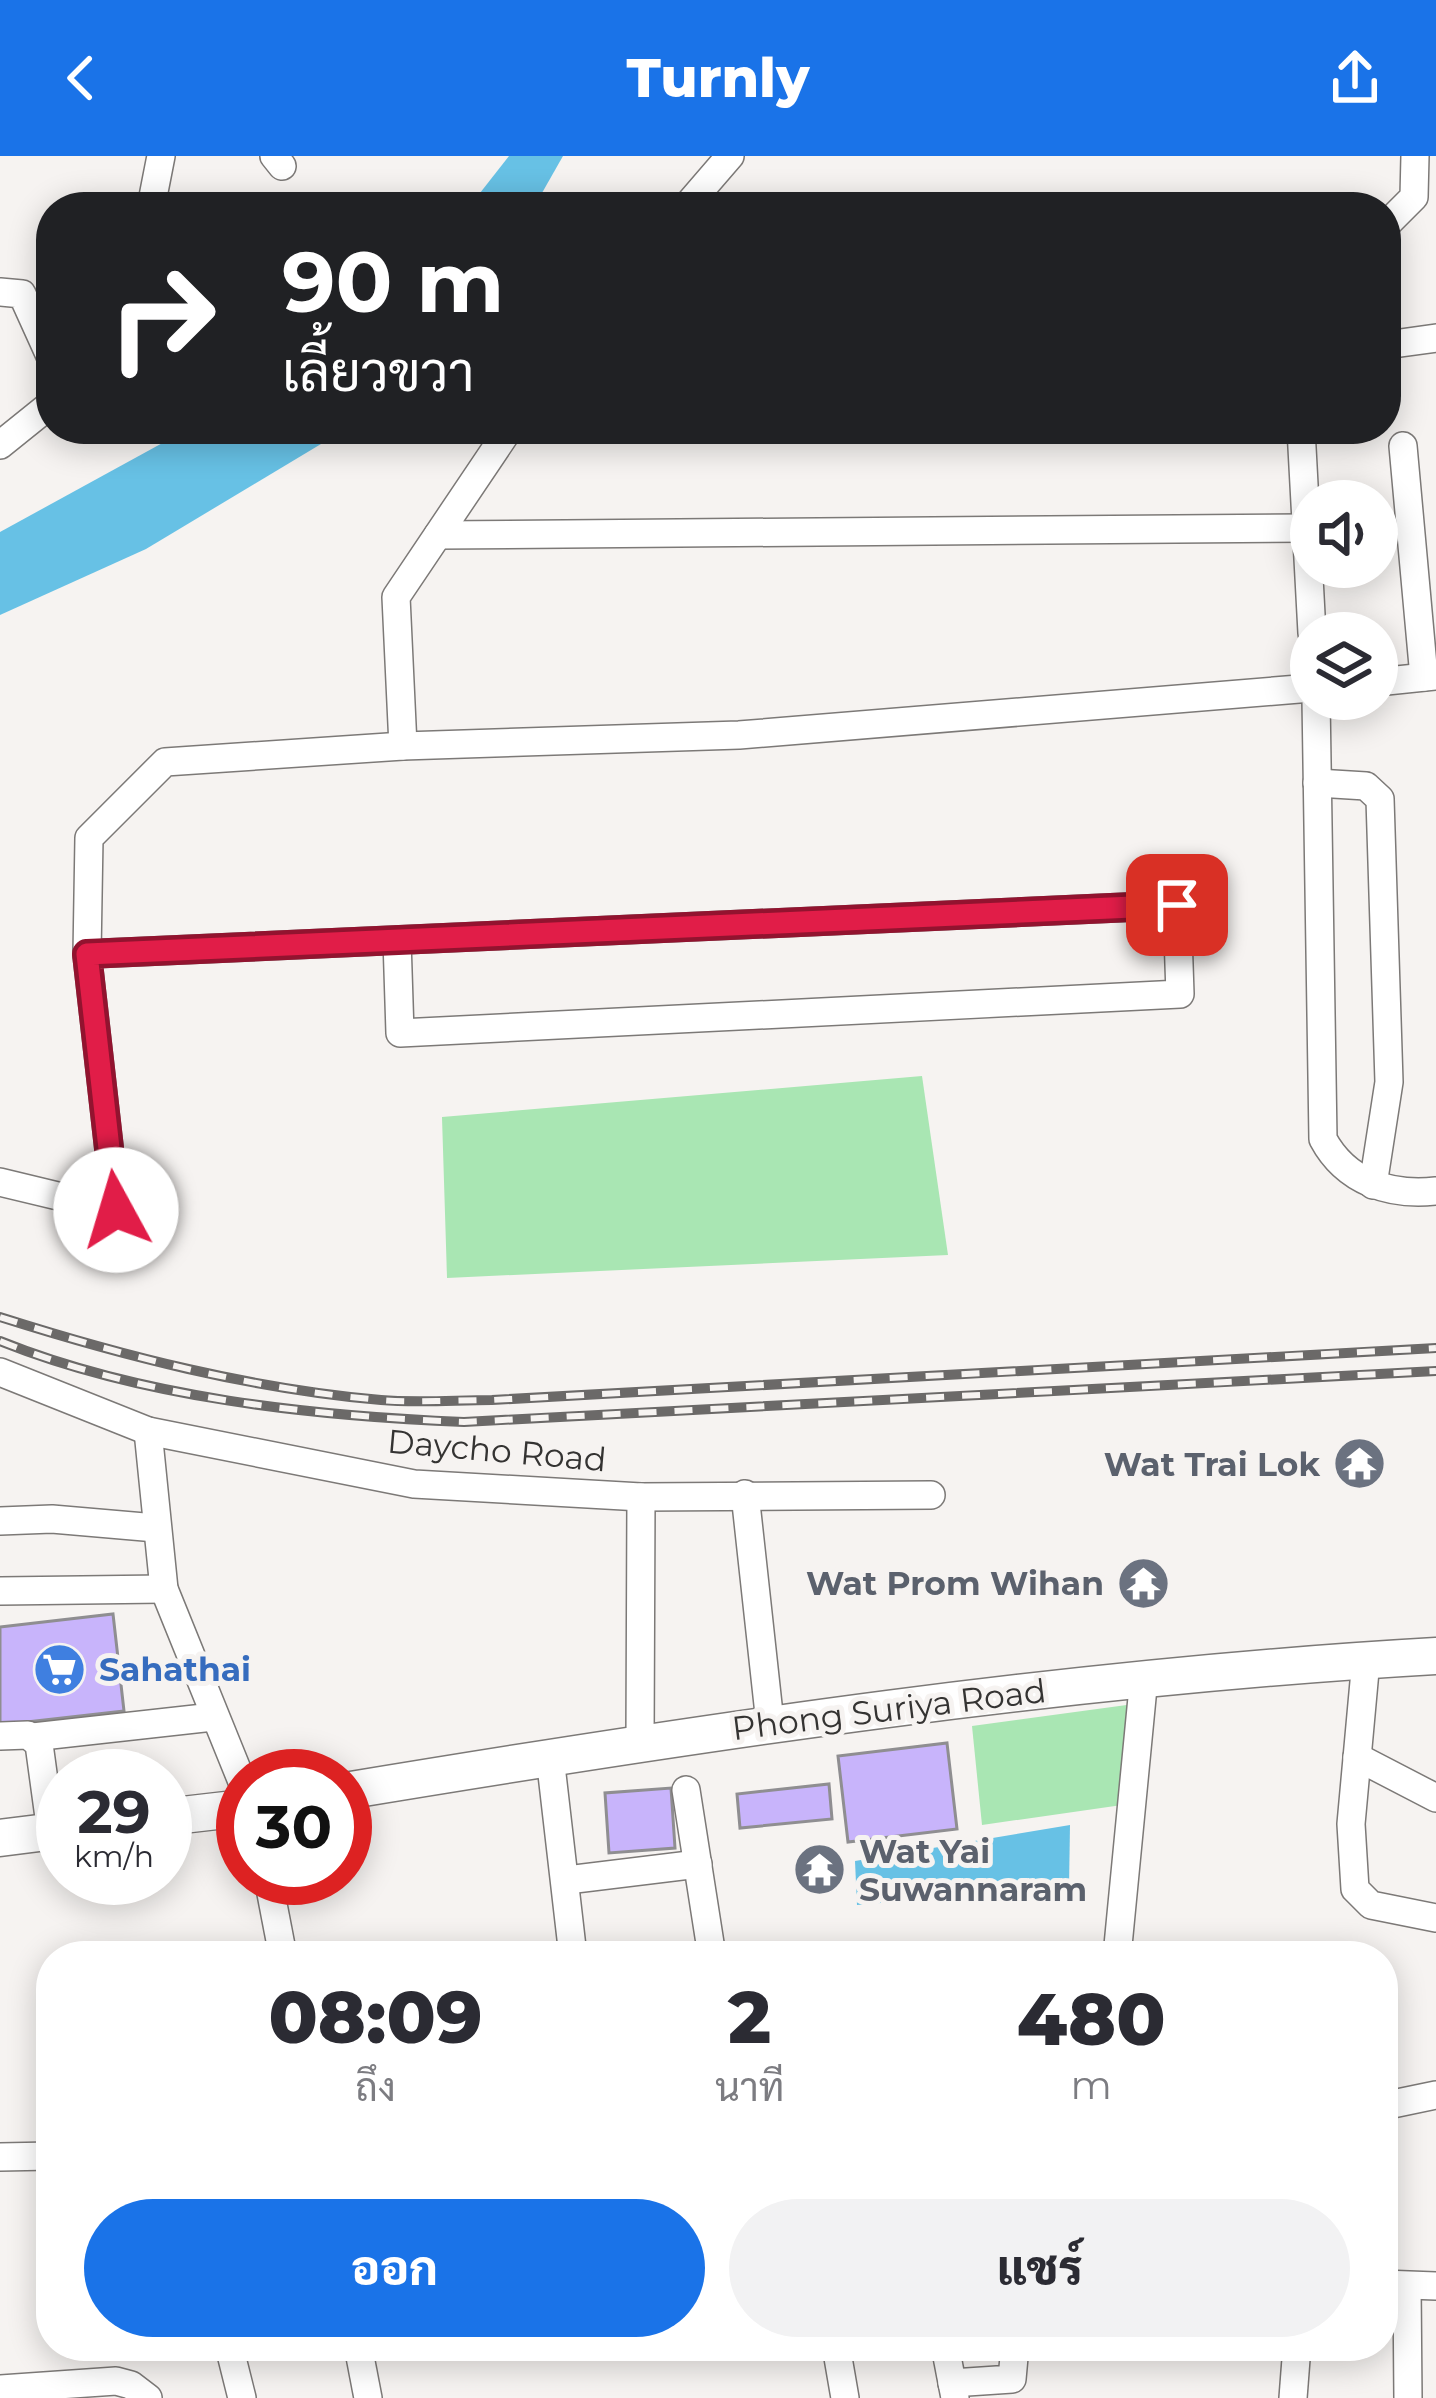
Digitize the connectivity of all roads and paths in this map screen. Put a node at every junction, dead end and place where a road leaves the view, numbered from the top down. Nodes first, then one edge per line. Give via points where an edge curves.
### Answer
1 (161, 156) edge
2 (730, 156) edge
3 (1415, 156) edge
4 (154, 192) edge
5 (699, 192) edge
6 (1406, 204) junction
7 (1401, 209) edge
8 (1436, 209) edge
9 (0, 292) edge
10 (36, 325) edge
11 (1436, 338) edge
12 (1401, 343) edge
13 (36, 416) edge
14 (499, 444) edge
15 (1302, 444) edge
16 (0, 446) edge
17 (1403, 446) dead end
18 (1304, 480) edge
19 (1290, 528) edge
20 (438, 535) junction
21 (1430, 676) edge
22 (1398, 680) edge
23 (1290, 690) edge
24 (1316, 720) edge
25 (403, 746) junction
26 (1317, 783) junction
27 (397, 940) junction
28 (87, 954) junction
29 (0, 1182) edge
30 (1373, 1185) junction
31 (1436, 1191) edge
32 (0, 1372) edge
33 (148, 1431) junction
34 (745, 1494) junction
35 (931, 1495) dead end
36 (640, 1497) junction
37 (0, 1521) edge
38 (156, 1528) junction
39 (164, 1589) junction
40 (0, 1591) edge
41 (1436, 1656) edge
42 (1366, 1660) junction
43 (1144, 1677) junction
44 (213, 1718) junction
45 (770, 1723) junction
46 (0, 1736) edge
47 (33, 1737) junction
48 (640, 1741) junction
49 (39, 1749) edge
50 (227, 1749) edge
51 (550, 1757) junction
52 (1357, 1757) junction
53 (372, 1787) edge
54 (686, 1790) dead end
55 (1436, 1798) edge
56 (36, 1834) edge
57 (0, 1838) edge
58 (698, 1864) junction
59 (567, 1880) junction
60 (274, 1905) edge
61 (1436, 1918) edge
62 (281, 1941) edge
63 (572, 1941) edge
64 (710, 1941) edge
65 (1118, 1941) edge
66 (1436, 2095) edge
67 (1398, 2104) edge
68 (36, 2156) edge
69 (0, 2157) edge
70 (1398, 2285) edge
71 (1436, 2286) edge
72 (1398, 2311) edge
73 (233, 2361) edge
74 (361, 2361) edge
75 (839, 2361) edge
76 (1014, 2361) edge
77 (1296, 2361) edge
78 (0, 2389) edge
79 (954, 2390) edge
80 (148, 2398) edge
81 (242, 2398) edge
82 (368, 2398) edge
83 (845, 2398) edge
84 (1293, 2398) edge
85 (1408, 2398) edge

1 - 4 street
2 - 5 street
3 - 6 street via 1416,190
6 - 7 street
6 - 8 street
9 - 10 street via 22,294
11 - 12 street
13 - 16 street
14 - 20 street
15 - 18 street
17 - 21 street
19 - 20 street
20 - 25 street via 396,597
21 - 22 street
23 - 25 street via 739,735
24 - 26 street
25 - 28 street via 165,762 89,838
26 - 30 street via 1322,1131 1331,1153
26 - 30 street via 1366,786 1380,799 1389,1082
27 - 27 street via 400,1033 1180,994 1177,905
27 - 28 street
28 - 29 street via 116,1210
30 - 31 street
32 - 33 street, Daycho Road
33 - 36 street, Daycho Road via 414,1484
33 - 38 street
34 - 35 street, Daycho Road
34 - 36 street, Daycho Road
34 - 45 street
36 - 48 street
37 - 38 street
38 - 39 street
39 - 40 street
39 - 44 street
41 - 42 main road, Phong Suriya Road
42 - 43 main road, Phong Suriya Road
42 - 52 street
43 - 45 main road, Phong Suriya Road
43 - 65 street
44 - 47 street
44 - 50 street
45 - 48 main road, Phong Suriya Road
46 - 47 street
47 - 49 street
48 - 51 main road, Phong Suriya Road
51 - 53 main road, Phong Suriya Road
51 - 59 street
52 - 55 street
52 - 61 street via 1351,1864 1358,1895
54 - 58 street
56 - 57 main road
58 - 59 street
58 - 64 street
59 - 63 street
60 - 62 street
66 - 67 street
68 - 69 street
70 - 71 street
72 - 85 street
73 - 81 street
74 - 82 street
75 - 83 street
76 - 79 street via 1012,2379
77 - 84 street
78 - 80 street via 116,2381

